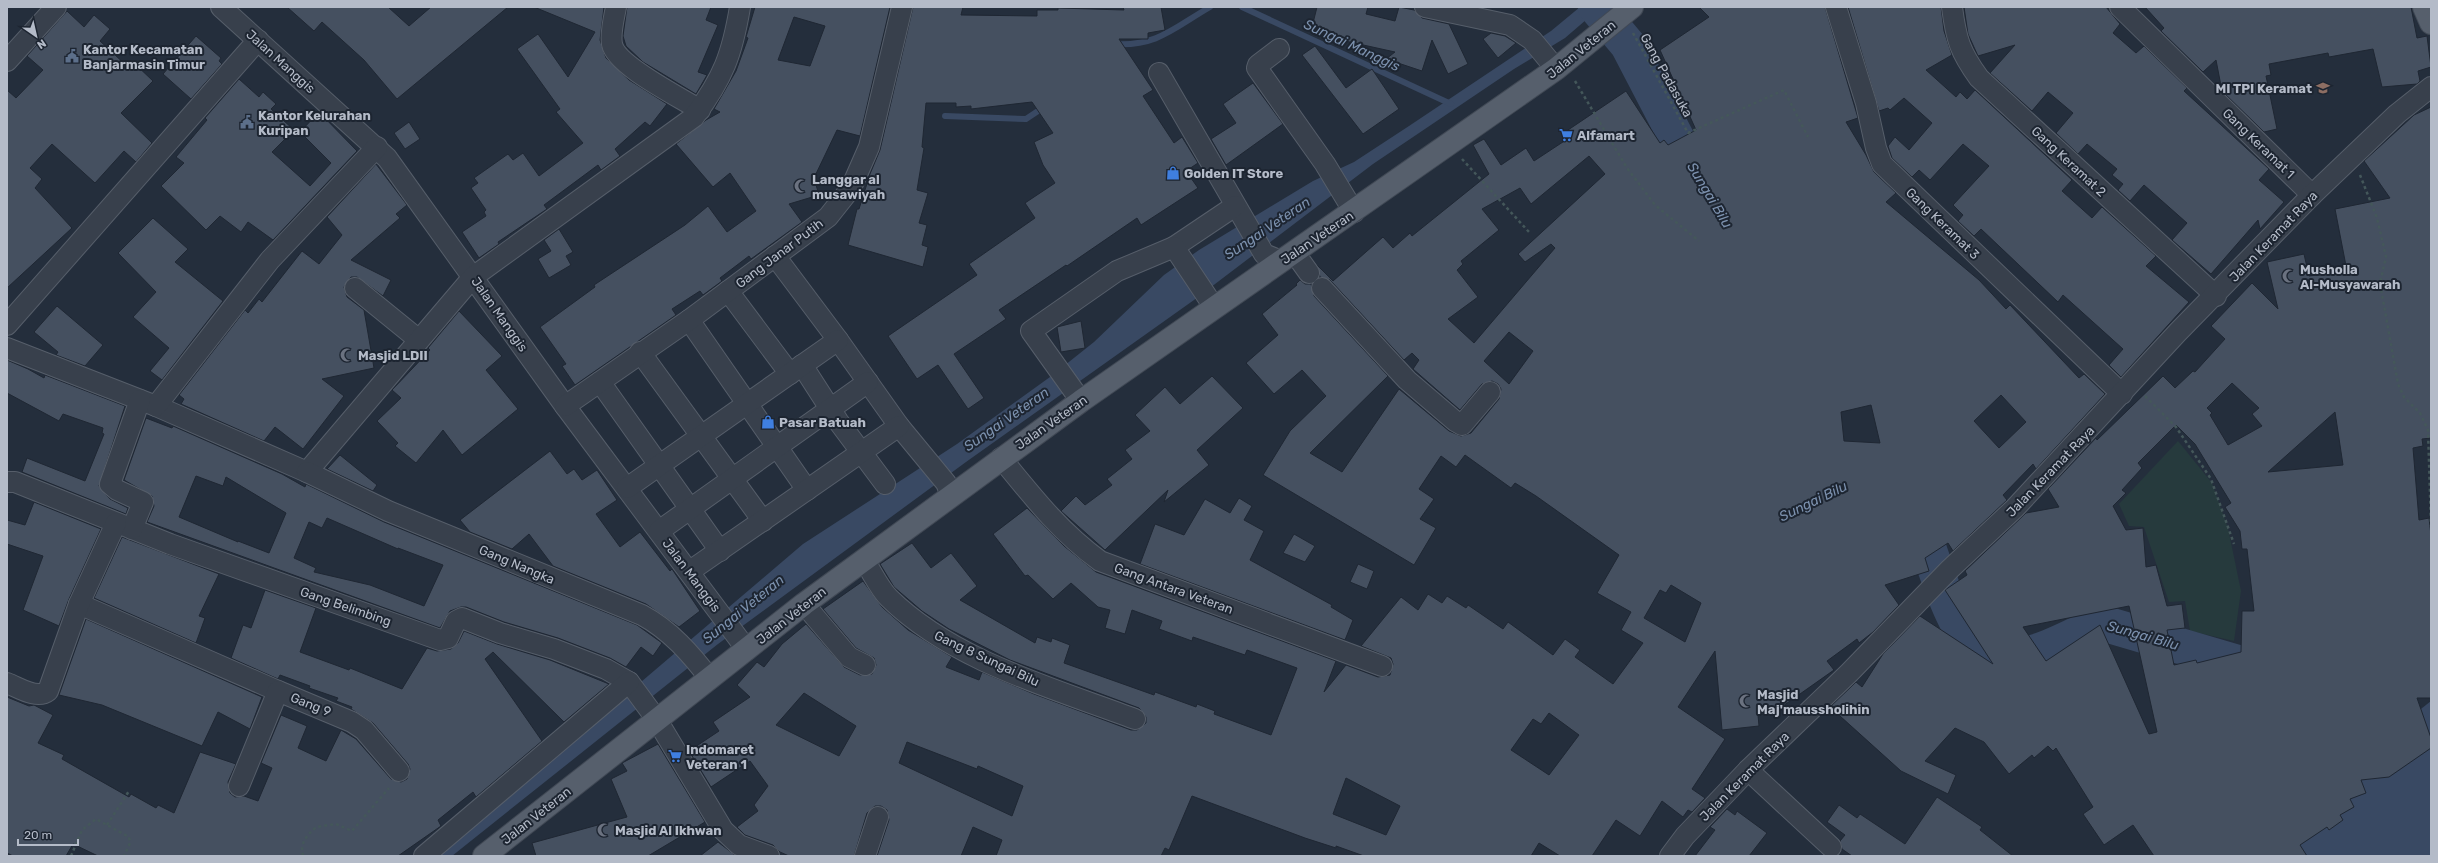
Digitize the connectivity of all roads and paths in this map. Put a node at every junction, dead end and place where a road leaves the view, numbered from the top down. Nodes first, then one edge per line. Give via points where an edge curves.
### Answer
1 (56, 7) edge
2 (221, 7) edge
3 (616, 7) edge
4 (740, 7) edge
5 (902, 7) edge
6 (1425, 7) edge
7 (1836, 7) edge
8 (1952, 7) edge
9 (2120, 7) edge
10 (2424, 7) edge
11 (1625, 13) edge
12 (2431, 23) edge
13 (258, 40) junction
14 (1279, 48) dead end
15 (7, 61) edge
16 (1556, 62) junction
17 (1159, 73) dead end
18 (2431, 87) edge
19 (700, 110) junction
20 (1808, 137) dead end
21 (1450, 145) junction
22 (377, 147) junction
23 (2352, 156) junction
24 (2312, 195) junction
25 (1349, 203) junction
26 (1237, 209) junction
27 (1528, 232) dead end
28 (1699, 241) dead end
29 (1174, 247) junction
30 (775, 256) junction
31 (1280, 256) junction
32 (1309, 272) dead end
33 (474, 277) junction
34 (355, 288) dead end
35 (1322, 288) dead end
36 (728, 291) junction
37 (2216, 296) junction
38 (1214, 307) junction
39 (689, 320) junction
40 (7, 325) edge
41 (419, 340) junction
42 (838, 340) junction
43 (7, 348) edge
44 (640, 352) junction
45 (796, 369) junction
46 (600, 382) junction
47 (868, 382) junction
48 (2127, 389) junction
49 (1490, 392) dead end
50 (1076, 394) junction
51 (148, 403) junction
52 (747, 404) junction
53 (565, 406) junction
54 (831, 409) junction
55 (899, 426) junction
56 (701, 436) junction
57 (777, 447) junction
58 (862, 452) junction
59 (1001, 458) junction
60 (659, 465) junction
61 (307, 472) junction
62 (732, 479) junction
63 (7, 482) edge
64 (886, 484) dead end
65 (627, 488) junction
66 (949, 489) junction
67 (807, 490) junction
68 (690, 509) junction
69 (763, 521) junction
70 (124, 526) junction
71 (2431, 526) edge
72 (659, 531) junction
73 (2234, 544) dead end
74 (720, 551) junction
75 (864, 560) junction
76 (690, 571) junction
77 (79, 604) junction
78 (804, 604) junction
79 (742, 642) junction
80 (865, 665) dead end
81 (1382, 666) dead end
82 (704, 671) junction
83 (7, 683) edge
84 (629, 683) junction
85 (278, 691) junction
86 (651, 712) junction
87 (1135, 719) dead end
88 (399, 770) joint
89 (1748, 770) junction
90 (239, 786) dead end
91 (129, 791) dead end
92 (878, 817) dead end
93 (107, 824) junction
94 (1831, 847) dead end
95 (71, 856) edge
96 (124, 856) edge
97 (303, 856) edge
98 (424, 856) edge
99 (484, 856) edge
100 (769, 856) edge
101 (864, 856) edge
102 (1670, 856) edge

1 - 15 street
2 - 13 street, Jalan Manggis
3 - 19 street via 612,43 614,52 633,68
4 - 19 street via 726,65 714,90
5 - 30 street, Gang Janar Putih via 869,147 851,188 828,216
6 - 16 street via 1510,25 1532,40
7 - 48 street, Gang Keramat 3 via 1882,164
8 - 37 street, Gang Keramat 2 via 1955,31 1963,56 1979,78
9 - 24 street, Gang Keramat 1
10 - 12 main road
11 - 16 main road, Jalan Veteran via 1595,39
11 - 20 path, Gang Padasuka via 1688,133 1784,90
13 - 22 street, Jalan Manggis
13 - 40 street
14 - 25 street via 1257,68 1325,164
16 - 21 main road, Jalan Veteran
16 - 28 path via 1586,101 1627,168 1655,205
17 - 26 street
18 - 23 street, Jalan Keramat Raya via 2397,114
19 - 33 street via 694,117
21 - 25 main road, Jalan Veteran
21 - 27 path via 1482,184
22 - 33 street, Jalan Manggis via 399,173
22 - 51 street via 270,260
23 - 24 street, Jalan Keramat Raya
23 - 71 path via 2377,218 2386,257 2380,283 2398,384 2404,396 2423,418 2428,430
24 - 37 street, Jalan Keramat Raya
25 - 31 main road, Jalan Veteran
26 - 29 street
26 - 31 street
29 - 38 street
29 - 50 street via 1117,271 1031,331
30 - 36 street, Gang Janar Putih
30 - 42 street
31 - 32 street
31 - 38 main road, Jalan Veteran
33 - 41 street
33 - 53 street, Jalan Manggis
34 - 41 street
35 - 49 street via 1407,380 1455,421 1462,425
36 - 39 street, Gang Janar Putih
36 - 45 street
37 - 48 street, Jalan Keramat Raya via 2178,332
38 - 50 main road, Jalan Veteran
39 - 44 street, Gang Janar Putih
39 - 52 street
41 - 61 street
42 - 45 street
42 - 47 street
43 - 51 street, Gang Nangka
44 - 46 street, Gang Janar Putih
44 - 56 street
45 - 52 street
45 - 54 street
46 - 53 street, Gang Janar Putih
46 - 60 street
47 - 54 street
47 - 55 street
48 - 73 path via 2176,427 2188,441 2211,479
48 - 89 street, Jalan Keramat Raya via 2015,508
50 - 59 main road, Jalan Veteran
51 - 61 street, Gang Nangka
51 - 70 street via 110,484 117,490 144,502
52 - 56 street
52 - 57 street
53 - 65 street, Jalan Manggis
54 - 57 street
54 - 58 street
55 - 58 street
55 - 66 street via 925,455
56 - 60 street
56 - 62 street
57 - 62 street
57 - 67 street
58 - 64 street
58 - 67 street
59 - 66 main road, Jalan Veteran
59 - 81 street, Gang Antara Veteran via 1051,519 1100,561
60 - 65 street
60 - 68 street
61 - 82 street, Gang Nangka via 388,510 642,615 656,623 680,644
62 - 68 street
62 - 69 street
63 - 70 street, Gang Belimbing via 15,482
65 - 72 street, Jalan Manggis
66 - 75 main road, Jalan Veteran
67 - 69 street
68 - 72 street
68 - 74 street
69 - 74 street
70 - 77 street
70 - 84 street, Gang Belimbing via 440,640 448,638 456,621 462,618 500,633 554,649 606,670
72 - 76 street, Jalan Manggis
74 - 76 street
75 - 78 main road, Jalan Veteran
75 - 87 street, Gang 8 Sungai Bilu via 889,598 936,636 1012,672
76 - 79 street, Jalan Manggis
77 - 83 street via 48,691 34,693
77 - 85 street
78 - 79 main road, Jalan Veteran
78 - 80 street via 844,653
79 - 82 main road, Jalan Veteran
82 - 86 main road, Jalan Veteran
84 - 86 street, Gang Belimbing
84 - 98 street
85 - 88 street, Gang 9 via 352,722 364,730
85 - 90 street, Gang 9
86 - 99 main road, Jalan Veteran
86 - 100 street, Gang Belimbing via 723,830 739,844
88 - 97 path via 396,780 353,830 336,824 316,827 302,843
89 - 94 street
89 - 102 street, Jalan Keramat Raya via 1685,836
91 - 93 path
92 - 101 street
93 - 95 path via 96,819 82,830
93 - 96 path via 129,838 130,843

